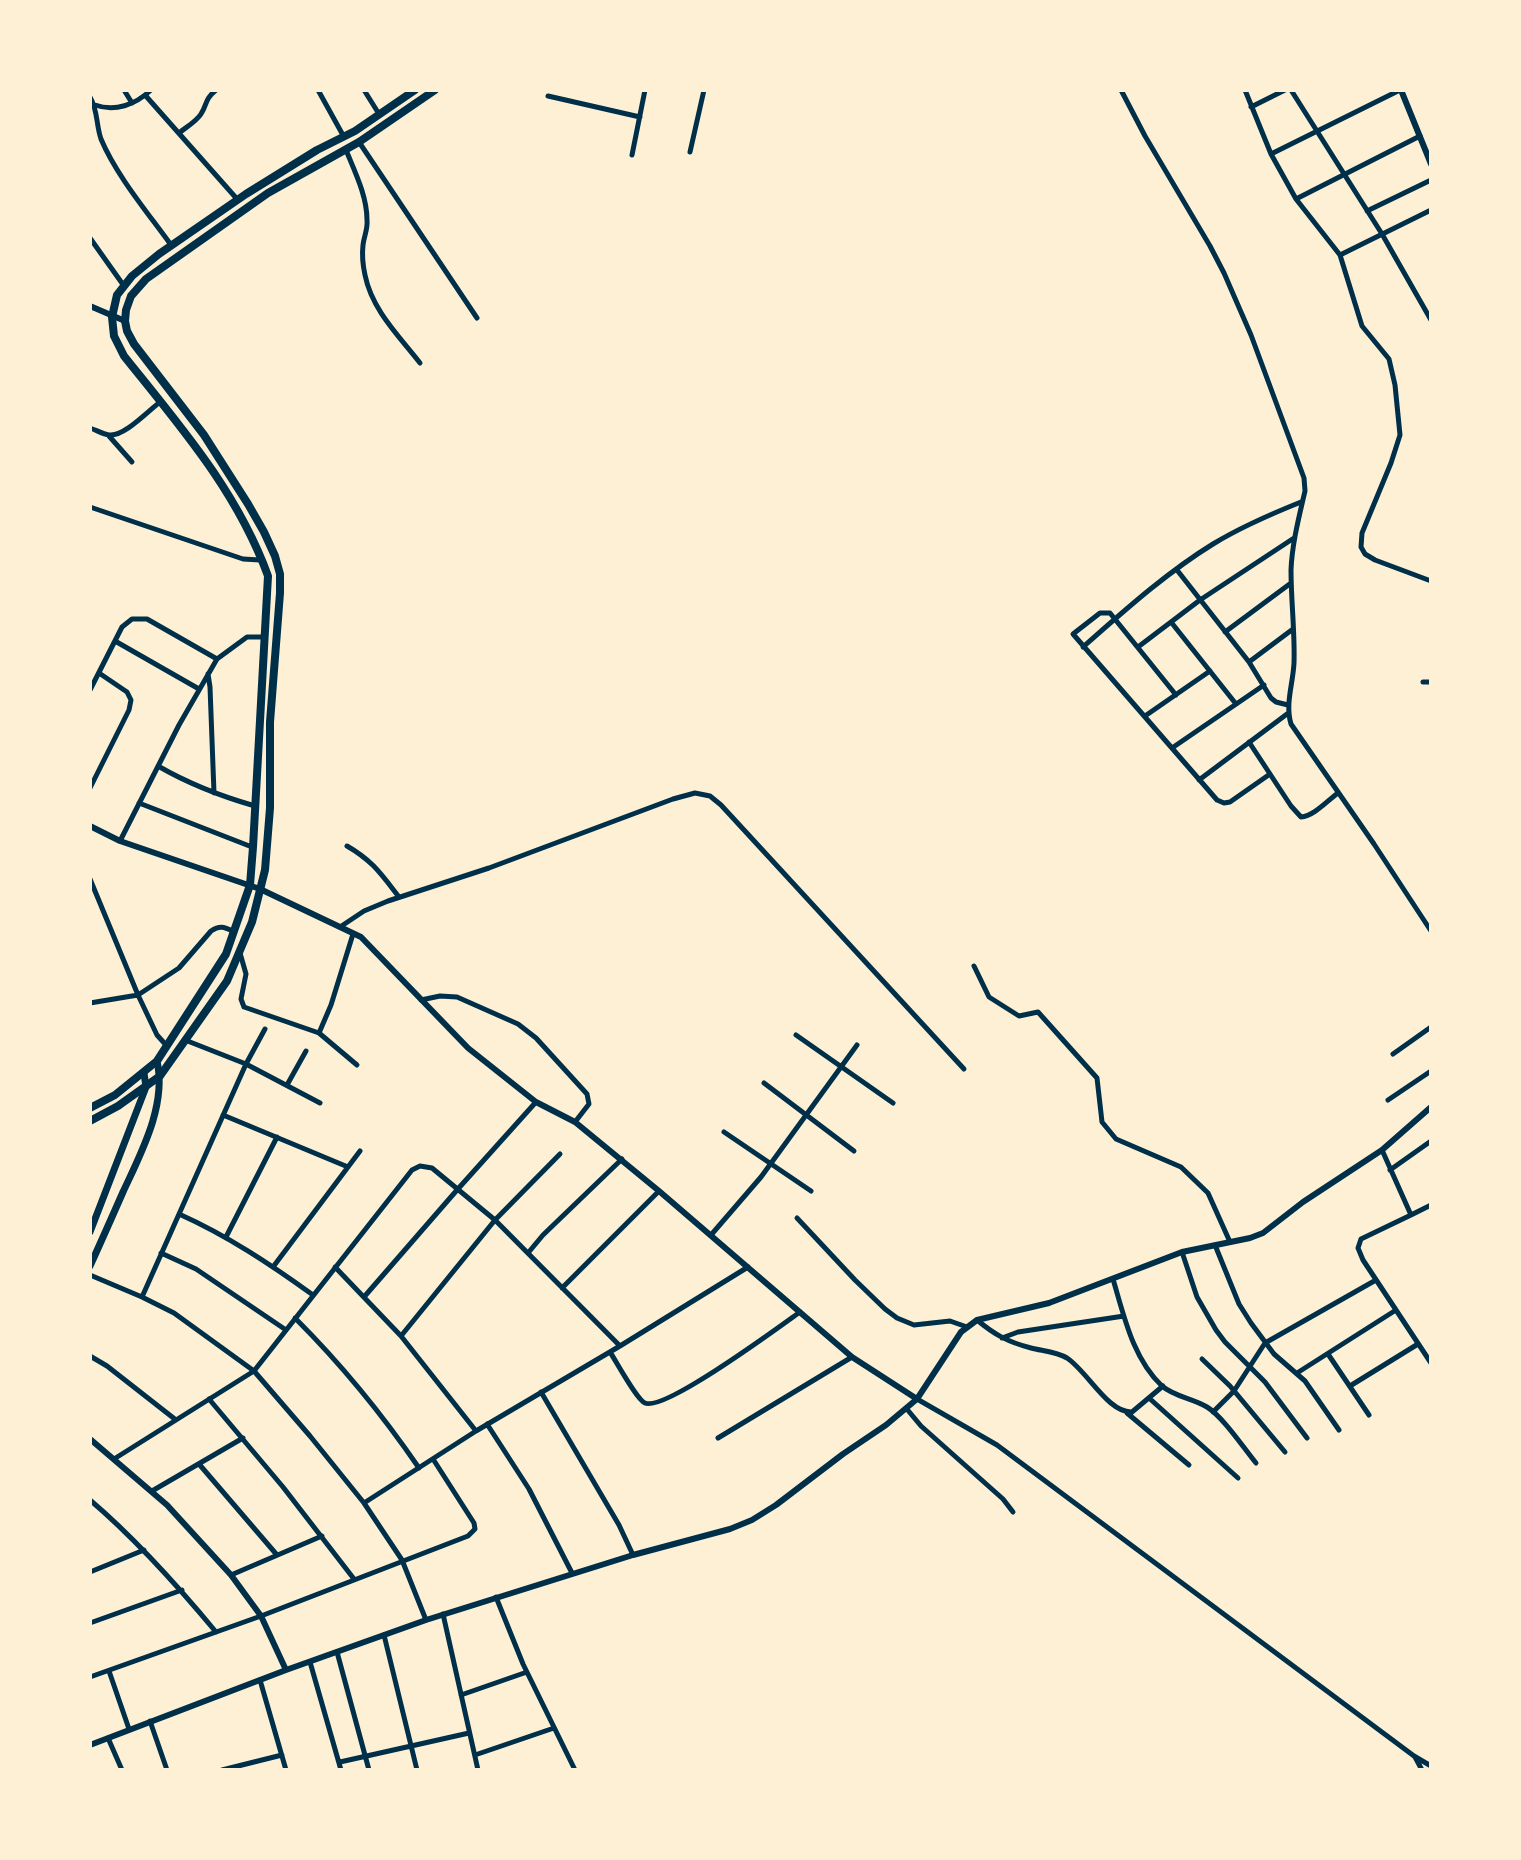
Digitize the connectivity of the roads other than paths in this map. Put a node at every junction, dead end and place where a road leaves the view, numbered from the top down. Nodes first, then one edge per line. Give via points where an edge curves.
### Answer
1 (124, 90) edge
2 (216, 90) edge
3 (318, 90) edge
4 (364, 90) edge
5 (415, 90) edge
6 (435, 90) edge
7 (645, 90) edge
8 (704, 90) edge
9 (1121, 90) edge
10 (1245, 90) edge
11 (1288, 90) edge
12 (1401, 90) edge
13 (148, 92) edge
14 (548, 96) dead end
15 (90, 97) edge
16 (132, 103) junction
17 (93, 104) edge
18 (1251, 107) junction
19 (379, 114) junction
20 (640, 117) junction
21 (1315, 131) junction
22 (179, 133) junction
23 (1420, 136) junction
24 (344, 137) junction
25 (359, 142) junction
26 (346, 150) junction
27 (690, 152) dead end
28 (1271, 154) junction
29 (632, 155) dead end
30 (1431, 164) edge
31 (1344, 175) junction
32 (1431, 180) edge
33 (1296, 199) junction
34 (237, 200) junction
35 (1431, 210) edge
36 (1367, 211) junction
37 (1382, 234) junction
38 (90, 238) edge
39 (171, 246) junction
40 (1340, 255) junction
41 (124, 286) junction
42 (90, 306) edge
43 (112, 317) junction
44 (477, 318) dead end
45 (1431, 320) edge
46 (125, 321) junction
47 (420, 363) dead end
48 (160, 401) junction
49 (90, 428) edge
50 (108, 435) junction
51 (132, 462) dead end
52 (1302, 501) junction
53 (90, 507) edge
54 (1295, 538) junction
55 (263, 560) junction
56 (1177, 570) junction
57 (1431, 581) edge
58 (1291, 583) junction
59 (1200, 600) junction
60 (1115, 619) junction
61 (1171, 622) junction
62 (1294, 628) junction
63 (1225, 632) junction
64 (265, 637) junction
65 (115, 641) junction
66 (1083, 647) junction
67 (1138, 647) junction
68 (217, 659) junction
69 (1249, 662) junction
70 (1210, 671) junction
71 (99, 673) junction
72 (208, 673) junction
73 (92, 680) edge
74 (1423, 682) dead end
75 (1431, 682) edge
76 (1264, 685) junction
77 (199, 689) junction
78 (90, 690) edge
79 (1176, 695) junction
80 (1236, 704) junction
81 (1288, 705) junction
82 (1287, 714) junction
83 (1145, 716) junction
84 (1249, 742) junction
85 (1172, 748) junction
86 (158, 766) junction
87 (1270, 774) junction
88 (1199, 780) junction
89 (90, 788) edge
90 (214, 793) junction
91 (1338, 793) junction
92 (139, 803) junction
93 (255, 806) junction
94 (90, 826) edge
95 (120, 841) junction
96 (347, 846) dead end
97 (253, 847) junction
98 (90, 879) edge
99 (250, 885) junction
100 (260, 889) junction
101 (399, 897) junction
102 (340, 927) junction
103 (234, 931) junction
104 (1431, 931) edge
105 (353, 934) junction
106 (239, 952) junction
107 (974, 966) dead end
108 (138, 995) junction
109 (421, 1000) junction
110 (90, 1003) edge
111 (1431, 1027) edge
112 (265, 1029) dead end
113 (319, 1033) junction
114 (796, 1035) dead end
115 (185, 1039) junction
116 (857, 1045) dead end
117 (167, 1047) junction
118 (306, 1051) dead end
119 (1393, 1054) dead end
120 (157, 1061) junction
121 (246, 1064) junction
122 (357, 1065) dead end
123 (841, 1067) junction
124 (964, 1069) dead end
125 (1431, 1071) edge
126 (144, 1073) junction
127 (160, 1076) junction
128 (764, 1083) dead end
129 (287, 1086) junction
130 (146, 1087) junction
131 (1388, 1100) dead end
132 (536, 1102) junction
133 (320, 1103) dead end
134 (893, 1103) dead end
135 (1431, 1107) edge
136 (90, 1108) edge
137 (223, 1115) junction
138 (806, 1116) junction
139 (90, 1121) edge
140 (575, 1122) junction
141 (724, 1132) dead end
142 (277, 1137) junction
143 (1431, 1141) edge
144 (1382, 1150) junction
145 (360, 1151) dead end
146 (854, 1151) dead end
147 (560, 1154) dead end
148 (622, 1159) junction
149 (770, 1165) junction
150 (348, 1167) junction
151 (1390, 1170) junction
152 (457, 1190) junction
153 (659, 1191) junction
154 (811, 1191) dead end
155 (1431, 1205) edge
156 (179, 1214) junction
157 (1411, 1215) junction
158 (797, 1218) dead end
159 (495, 1220) junction
160 (90, 1232) edge
161 (711, 1235) junction
162 (226, 1237) junction
163 (1230, 1242) junction
164 (1215, 1245) junction
165 (1182, 1252) junction
166 (161, 1253) junction
167 (528, 1253) junction
168 (90, 1266) edge
169 (273, 1267) junction
170 (335, 1267) junction
171 (748, 1267) junction
172 (90, 1275) edge
173 (1113, 1279) junction
174 (1376, 1280) junction
175 (562, 1288) junction
176 (313, 1295) junction
177 (142, 1297) junction
178 (364, 1297) junction
179 (1396, 1310) junction
180 (800, 1312) junction
181 (1124, 1316) junction
182 (295, 1318) junction
183 (977, 1320) junction
184 (967, 1327) junction
185 (286, 1330) junction
186 (401, 1336) junction
187 (1001, 1339) junction
188 (1265, 1343) junction
189 (1418, 1344) junction
190 (620, 1346) junction
191 (610, 1352) junction
192 (1328, 1354) junction
193 (90, 1356) edge
194 (852, 1357) junction
195 (1202, 1359) dead end
196 (1431, 1363) edge
197 (1249, 1366) junction
198 (254, 1371) junction
199 (1297, 1373) junction
200 (1163, 1386) junction
201 (1350, 1386) junction
202 (1234, 1391) junction
203 (541, 1392) junction
204 (1149, 1398) junction
205 (209, 1399) junction
206 (917, 1399) junction
207 (906, 1408) junction
208 (1127, 1412) junction
209 (1213, 1412) junction
210 (1369, 1415) dead end
211 (176, 1420) junction
212 (487, 1424) junction
213 (1339, 1430) dead end
214 (476, 1431) junction
215 (243, 1438) junction
216 (718, 1438) dead end
217 (1307, 1438) dead end
218 (90, 1439) edge
219 (1285, 1452) dead end
220 (114, 1459) junction
221 (433, 1459) junction
222 (1256, 1463) dead end
223 (199, 1464) junction
224 (1189, 1465) dead end
225 (419, 1468) junction
226 (1238, 1478) dead end
227 (152, 1491) junction
228 (90, 1500) edge
229 (364, 1503) junction
230 (1013, 1512) dead end
231 (322, 1536) junction
232 (144, 1550) junction
233 (277, 1555) junction
234 (633, 1555) junction
235 (402, 1560) junction
236 (90, 1572) edge
237 (572, 1573) junction
238 (231, 1575) junction
239 (354, 1579) junction
240 (182, 1590) junction
241 (496, 1597) junction
242 (443, 1614) junction
243 (261, 1616) junction
244 (426, 1620) junction
245 (90, 1623) edge
246 (216, 1632) junction
247 (384, 1635) junction
248 (337, 1652) junction
249 (310, 1662) junction
250 (286, 1670) junction
251 (109, 1671) junction
252 (527, 1672) junction
253 (90, 1677) edge
254 (260, 1680) junction
255 (461, 1695) junction
256 (150, 1721) junction
257 (554, 1728) junction
258 (129, 1729) junction
259 (469, 1733) junction
260 (108, 1737) junction
261 (90, 1745) edge
262 (410, 1746) junction
263 (282, 1755) junction
264 (475, 1755) junction
265 (366, 1756) junction
266 (1414, 1756) junction
267 (340, 1762) junction
268 (1431, 1766) edge
269 (122, 1770) edge
270 (167, 1770) edge
271 (222, 1770) edge
272 (286, 1770) edge
273 (341, 1770) edge
274 (369, 1770) edge
275 (417, 1770) edge
276 (478, 1770) edge
277 (575, 1770) edge
278 (1422, 1770) edge

1 - 16 street
2 - 22 street via 198,118
3 - 24 street
4 - 19 street
5 - 19 main road
6 - 25 main road
7 - 20 street
8 - 27 street
9 - 52 street via 1210,246 1240,310 1301,466
10 - 18 street
11 - 18 street
11 - 21 street
12 - 21 street
12 - 23 street
13 - 16 street
13 - 22 street
14 - 20 street
15 - 17 street
16 - 17 street via 106,109
17 - 39 street via 108,151
18 - 28 street
19 - 24 main road
20 - 29 street
21 - 28 street
21 - 31 street
22 - 34 street
23 - 30 street
23 - 31 street
24 - 34 main road
25 - 26 main road
25 - 44 street
26 - 46 main road via 268,193 146,279 131,296
26 - 47 street via 367,211 365,276 381,314
28 - 33 street
31 - 33 street
31 - 36 street
32 - 36 street
33 - 40 street
34 - 39 main road
35 - 37 street
36 - 37 street
37 - 40 street
37 - 45 street
38 - 41 street
39 - 41 main road
40 - 57 street via 1362,326 1389,359 1400,435 1361,547 1375,560
41 - 43 main road
42 - 43 street
43 - 46 street
43 - 48 main road via 124,356
46 - 100 main road via 134,344 204,435 248,504 280,574 270,808
48 - 50 street via 121,433
48 - 55 main road via 215,471
49 - 50 street
50 - 51 street
52 - 54 street
52 - 56 street via 1227,536
53 - 55 street via 243,559
54 - 58 street
54 - 59 street
55 - 64 main road via 268,576
56 - 59 street
56 - 60 street
58 - 62 street
58 - 63 street
59 - 61 street
59 - 63 street
60 - 66 street
60 - 66 street via 1100,613 1073,634
60 - 67 street
61 - 67 street
61 - 70 street
62 - 69 street
62 - 81 street
63 - 69 street
64 - 68 street via 247,637
64 - 93 main road
65 - 68 street via 127,622 147,619
65 - 71 street
65 - 77 street
66 - 83 street
67 - 79 street
68 - 72 street
69 - 76 street
70 - 79 street
70 - 80 street
71 - 73 street
71 - 89 street via 131,700
72 - 77 street
72 - 90 street
73 - 78 street
74 - 75 street
76 - 80 street
76 - 81 street via 1271,698
77 - 86 street
79 - 83 street
80 - 85 street
81 - 82 street
82 - 84 street
82 - 91 street
83 - 85 street
84 - 87 street
84 - 88 street
85 - 88 street
86 - 90 street
86 - 92 street
87 - 88 street via 1224,803
87 - 91 street via 1301,817
90 - 93 street
91 - 104 street
92 - 95 street
92 - 97 street
93 - 97 main road
94 - 95 street
95 - 99 street
96 - 101 street via 374,865
97 - 99 main road
98 - 108 street
99 - 100 street
99 - 103 main road
100 - 102 street
100 - 106 main road
101 - 102 street
101 - 124 street via 673,799 695,793 710,796
102 - 105 street
103 - 108 street via 211,931 179,968
103 - 117 main road via 226,954
105 - 109 street
105 - 113 street
106 - 113 street via 246,974 244,1007
106 - 115 main road via 227,981
107 - 163 street via 989,997 1019,1016 1038,1012 1089,1067 1097,1078 1102,1122 1116,1139 1181,1167 1208,1193
108 - 110 street
108 - 117 street
109 - 132 street via 468,1048
109 - 140 street via 457,997 518,1024 536,1038 587,1094 589,1104
111 - 119 street
112 - 121 street
113 - 122 street
114 - 123 street
115 - 121 street
115 - 127 main road
116 - 123 street
117 - 120 main road
118 - 129 street
120 - 126 main road
120 - 127 main road
121 - 129 street
121 - 137 street
123 - 134 street
123 - 138 street
125 - 131 street
126 - 130 main road
126 - 136 main road
127 - 130 main road
127 - 168 main road via 138,1160
128 - 138 street
129 - 133 street
130 - 139 main road
130 - 160 main road
132 - 140 street
132 - 152 street
135 - 144 street
137 - 142 street
137 - 156 street
138 - 146 street
138 - 149 street
140 - 148 street
141 - 149 street
142 - 150 street
142 - 162 street
143 - 151 street
144 - 151 street
144 - 163 street via 1263,1233
145 - 150 street
147 - 159 street
148 - 153 street
148 - 167 street
149 - 154 street
149 - 161 street
150 - 169 street
151 - 157 street
152 - 159 street
152 - 170 street via 432,1168 415,1167
152 - 178 street
153 - 161 street
153 - 175 street
155 - 157 street
156 - 162 street
156 - 166 street
157 - 174 street via 1361,1239 1360,1255
158 - 184 street via 897,1318 914,1325 950,1321
159 - 167 street
159 - 186 street
161 - 171 street
162 - 169 street
163 - 164 street
164 - 165 street
164 - 188 street via 1239,1304
165 - 173 street
165 - 197 street via 1205,1311
166 - 177 street
166 - 185 street via 196,1269
167 - 175 street
169 - 176 street
170 - 176 street
170 - 178 street
171 - 180 street
171 - 190 street
172 - 177 street
173 - 181 street
173 - 183 street via 1049,1303
174 - 179 street
174 - 188 street
175 - 190 street
176 - 182 street
177 - 198 street via 174,1313
178 - 186 street
179 - 189 street
179 - 192 street
180 - 191 street via 654,1404 640,1399
180 - 194 street
181 - 187 street
181 - 200 street via 1144,1362
182 - 185 street
182 - 225 street via 351,1377
183 - 184 street
183 - 187 street
184 - 206 street
185 - 198 street
186 - 214 street
187 - 208 street via 1065,1357 1107,1401
188 - 197 street
188 - 199 street
189 - 196 street
189 - 201 street
190 - 191 street
191 - 203 street
192 - 199 street
192 - 201 street
193 - 211 street
194 - 206 street
194 - 216 street
195 - 202 street
197 - 202 street
197 - 217 street
198 - 205 street
198 - 229 street
199 - 213 street
200 - 204 street
200 - 209 street
201 - 210 street
202 - 209 street
202 - 219 street
203 - 212 street
203 - 234 street
204 - 208 street
204 - 226 street
205 - 211 street
205 - 215 street
206 - 207 street
206 - 266 street via 997,1445
207 - 230 street
207 - 234 street via 752,1520
208 - 224 street
209 - 222 street
211 - 220 street
212 - 214 street
212 - 237 street via 529,1489
214 - 221 street
215 - 223 street
215 - 231 street
218 - 220 street
220 - 227 street
221 - 225 street
221 - 235 street via 475,1529
223 - 227 street
223 - 233 street
225 - 229 street
227 - 238 street
228 - 232 street
229 - 235 street
231 - 233 street
231 - 239 street
232 - 236 street
232 - 240 street
233 - 238 street
234 - 237 street
235 - 239 street
235 - 244 street
237 - 241 street
238 - 243 street
239 - 243 street
240 - 245 street
240 - 246 street
241 - 242 street
241 - 252 street
242 - 244 street
242 - 255 street
243 - 246 street
243 - 250 street
244 - 247 street
246 - 251 street
247 - 248 street
247 - 262 street
248 - 249 street
248 - 265 street
249 - 250 street
249 - 267 street
250 - 254 street
251 - 253 street
251 - 258 street
252 - 255 street
252 - 257 street
254 - 256 street
254 - 263 street
255 - 259 street
256 - 258 street
256 - 270 street
257 - 264 street
257 - 277 street
258 - 260 street
259 - 262 street
259 - 264 street
260 - 261 street
260 - 269 street
262 - 265 street
262 - 275 street
263 - 271 street
263 - 272 street
264 - 276 street
265 - 267 street
265 - 274 street
266 - 268 street
266 - 278 street
267 - 273 street

